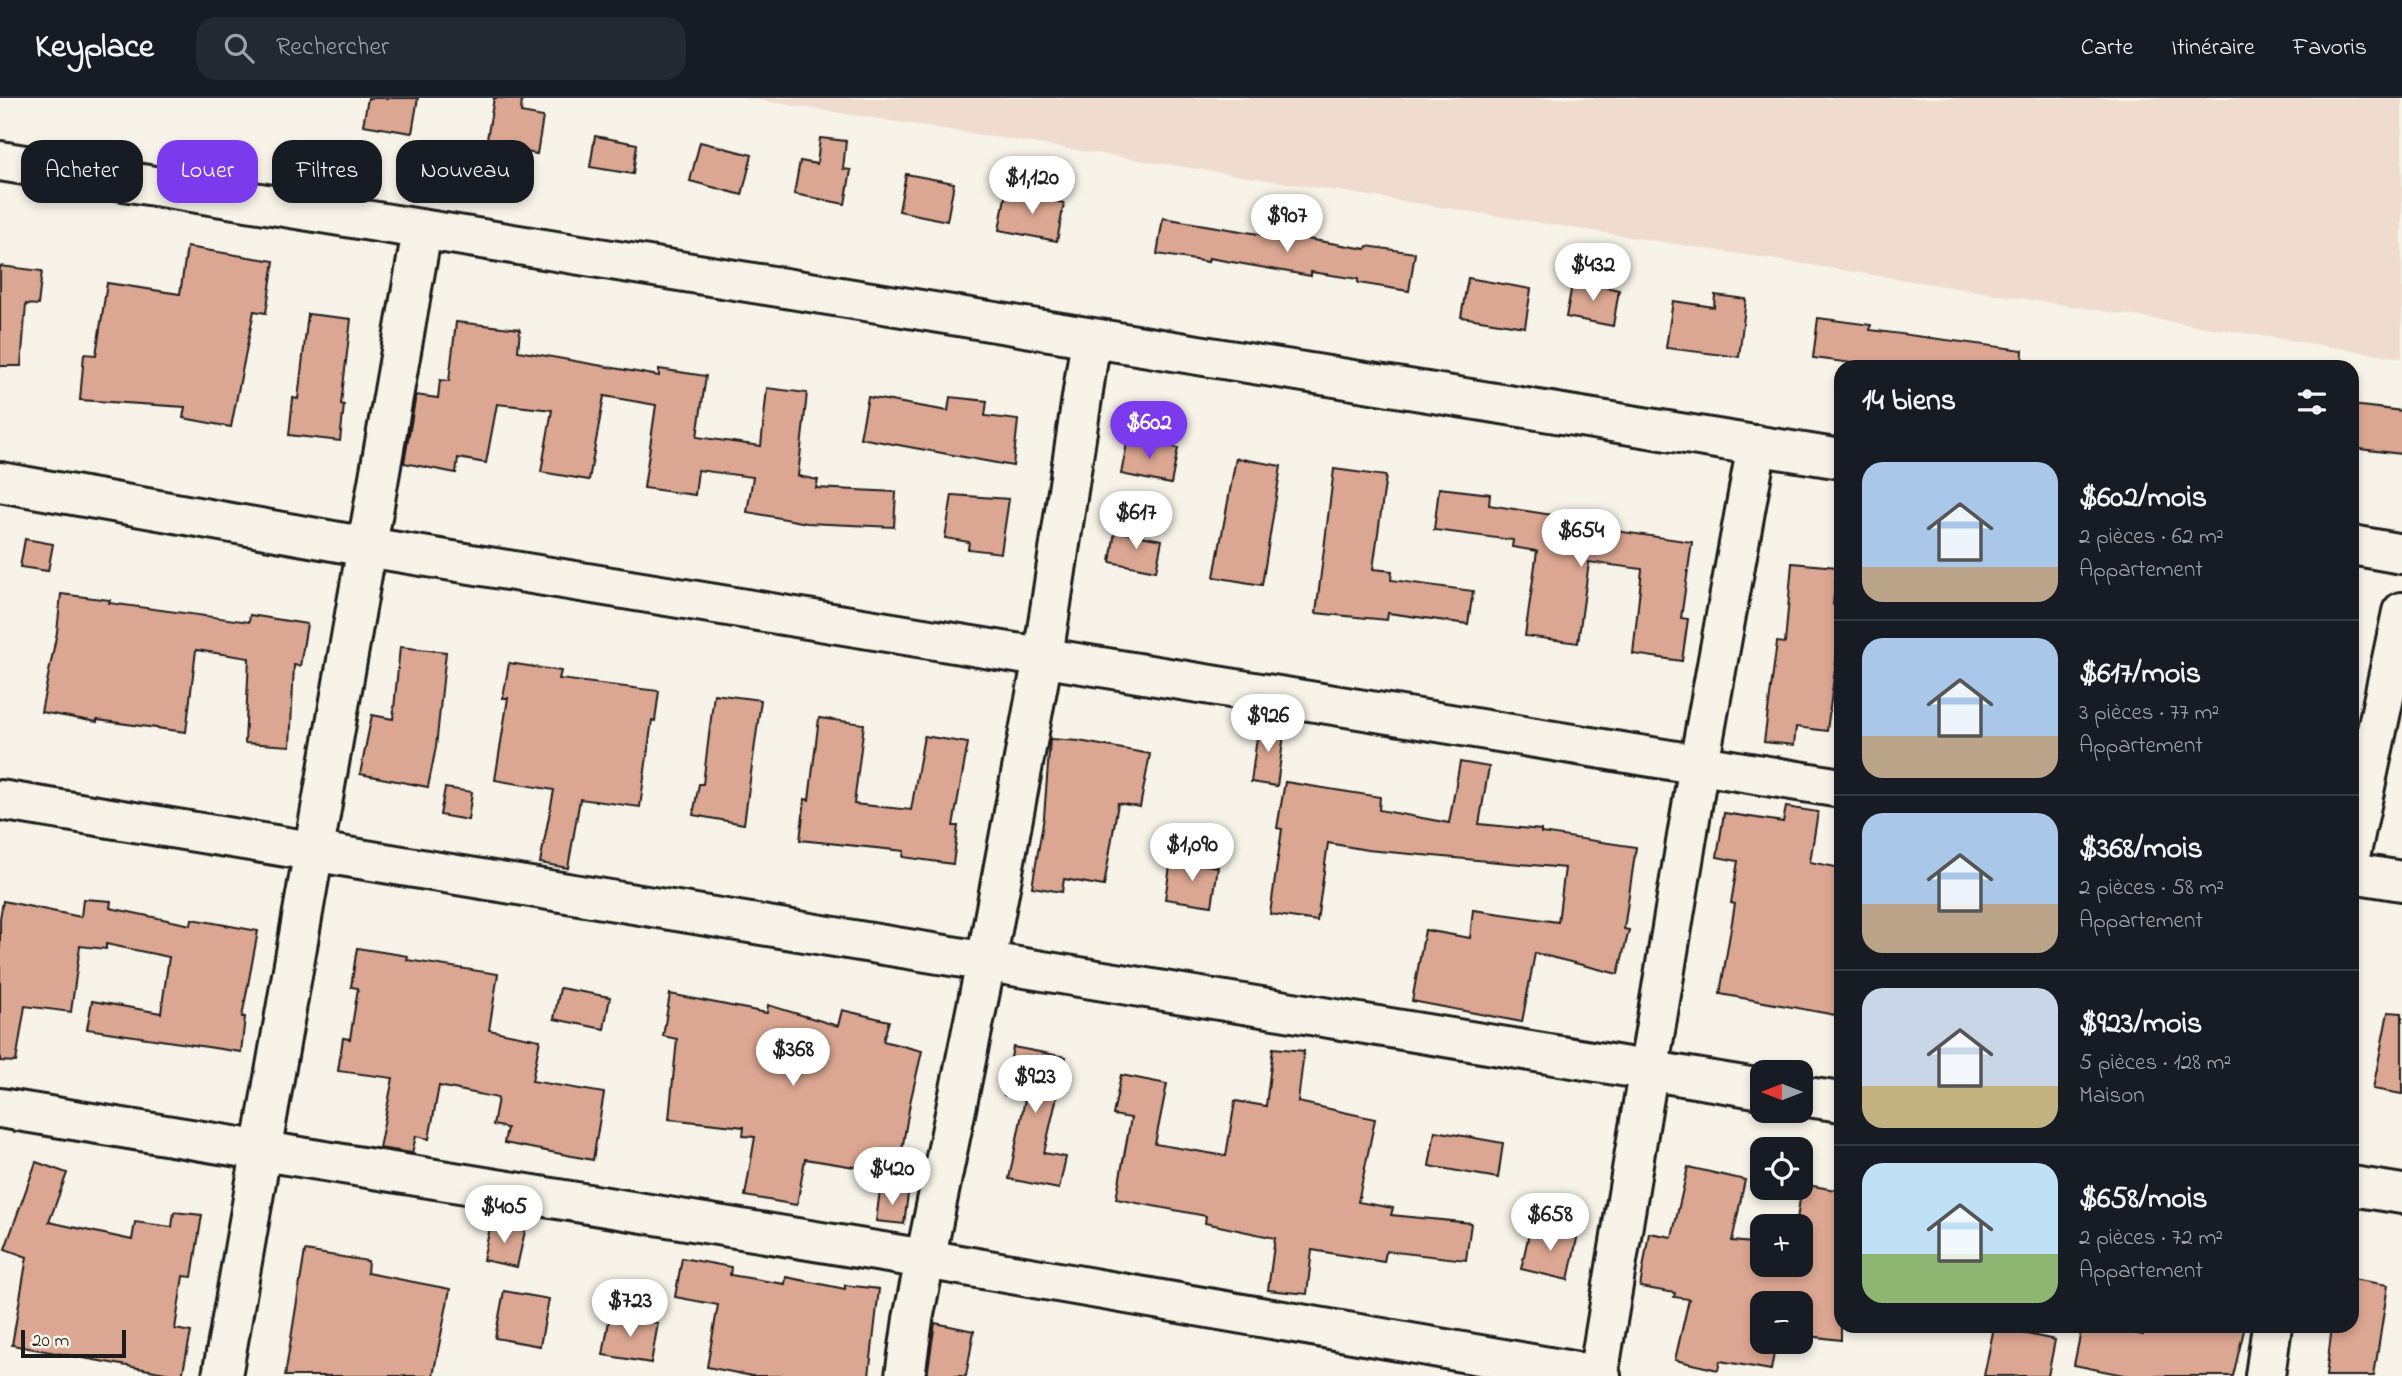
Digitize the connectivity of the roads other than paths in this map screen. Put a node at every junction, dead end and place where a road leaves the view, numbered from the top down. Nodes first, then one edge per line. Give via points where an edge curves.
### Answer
1 (0, 161) edge
2 (422, 231) junction
3 (1091, 338) junction
4 (1757, 445) junction
5 (1834, 458) edge
6 (0, 482) edge
7 (2359, 546) edge
8 (367, 547) junction
9 (2402, 554) edge
10 (2402, 612) edge
11 (1043, 657) junction
12 (1699, 764) junction
13 (1834, 787) edge
14 (0, 800) edge
15 (2359, 815) edge
16 (314, 852) junction
17 (2359, 874) edge
18 (2402, 881) edge
19 (986, 962) junction
20 (1650, 1071) junction
21 (1750, 1087) edge
22 (1813, 1098) edge
23 (1834, 1101) edge
24 (0, 1108) edge
25 (261, 1152) junction
26 (2359, 1187) edge
27 (2402, 1194) edge
28 (925, 1259) junction
29 (2271, 1333) edge
30 (222, 1376) edge
31 (905, 1376) edge
32 (1599, 1376) edge
33 (2265, 1376) edge

1 - 2 street
2 - 3 street
2 - 8 street
3 - 4 street
3 - 11 street
4 - 5 street
4 - 12 street
6 - 8 street
7 - 9 street
8 - 11 street
8 - 16 street
10 - 15 street
11 - 12 street
11 - 19 street
12 - 13 street
12 - 20 street
14 - 16 street
16 - 19 street
16 - 25 street
17 - 18 street
19 - 20 street
19 - 28 street
20 - 21 street
20 - 32 street
22 - 23 street
24 - 25 street
25 - 28 street
25 - 30 street
26 - 27 street
28 - 31 street
28 - 32 street
29 - 33 street

